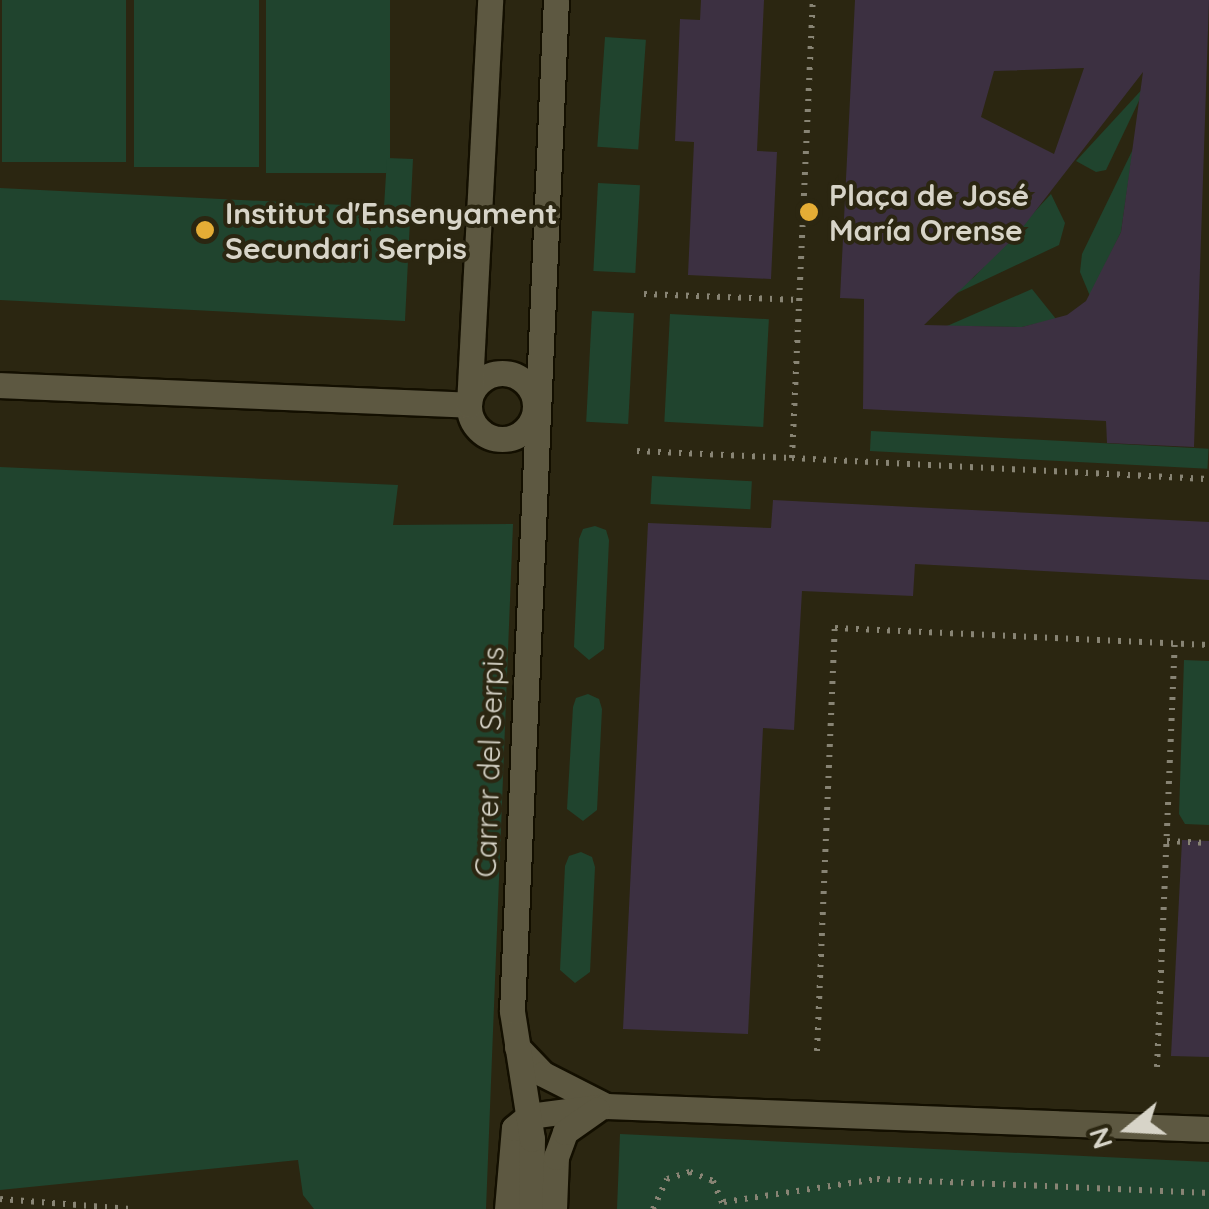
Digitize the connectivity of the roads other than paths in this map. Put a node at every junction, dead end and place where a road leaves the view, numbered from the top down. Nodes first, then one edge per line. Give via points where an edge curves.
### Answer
1 (490, 0) edge
2 (556, 0) edge
3 (0, 385) edge
4 (469, 405) junction
5 (535, 408) junction
6 (517, 1047) junction
7 (606, 1106) junction
8 (530, 1116) junction
9 (1209, 1129) edge
10 (506, 1209) edge
11 (531, 1209) edge
12 (554, 1209) edge

1 - 4 street
2 - 5 street, Carrer del Serpis
3 - 4 street
4 - 5 street via 476,427 496,438 517,436
4 - 5 street via 476,386 504,373 522,380
5 - 6 street, Carrer del Serpis via 512,1011
6 - 7 street via 544,1074
6 - 8 street, Carrer del Serpis
7 - 8 street
7 - 9 street
7 - 12 street via 564,1132
8 - 10 street via 508,1140
8 - 11 street, Carrer del Serpis

